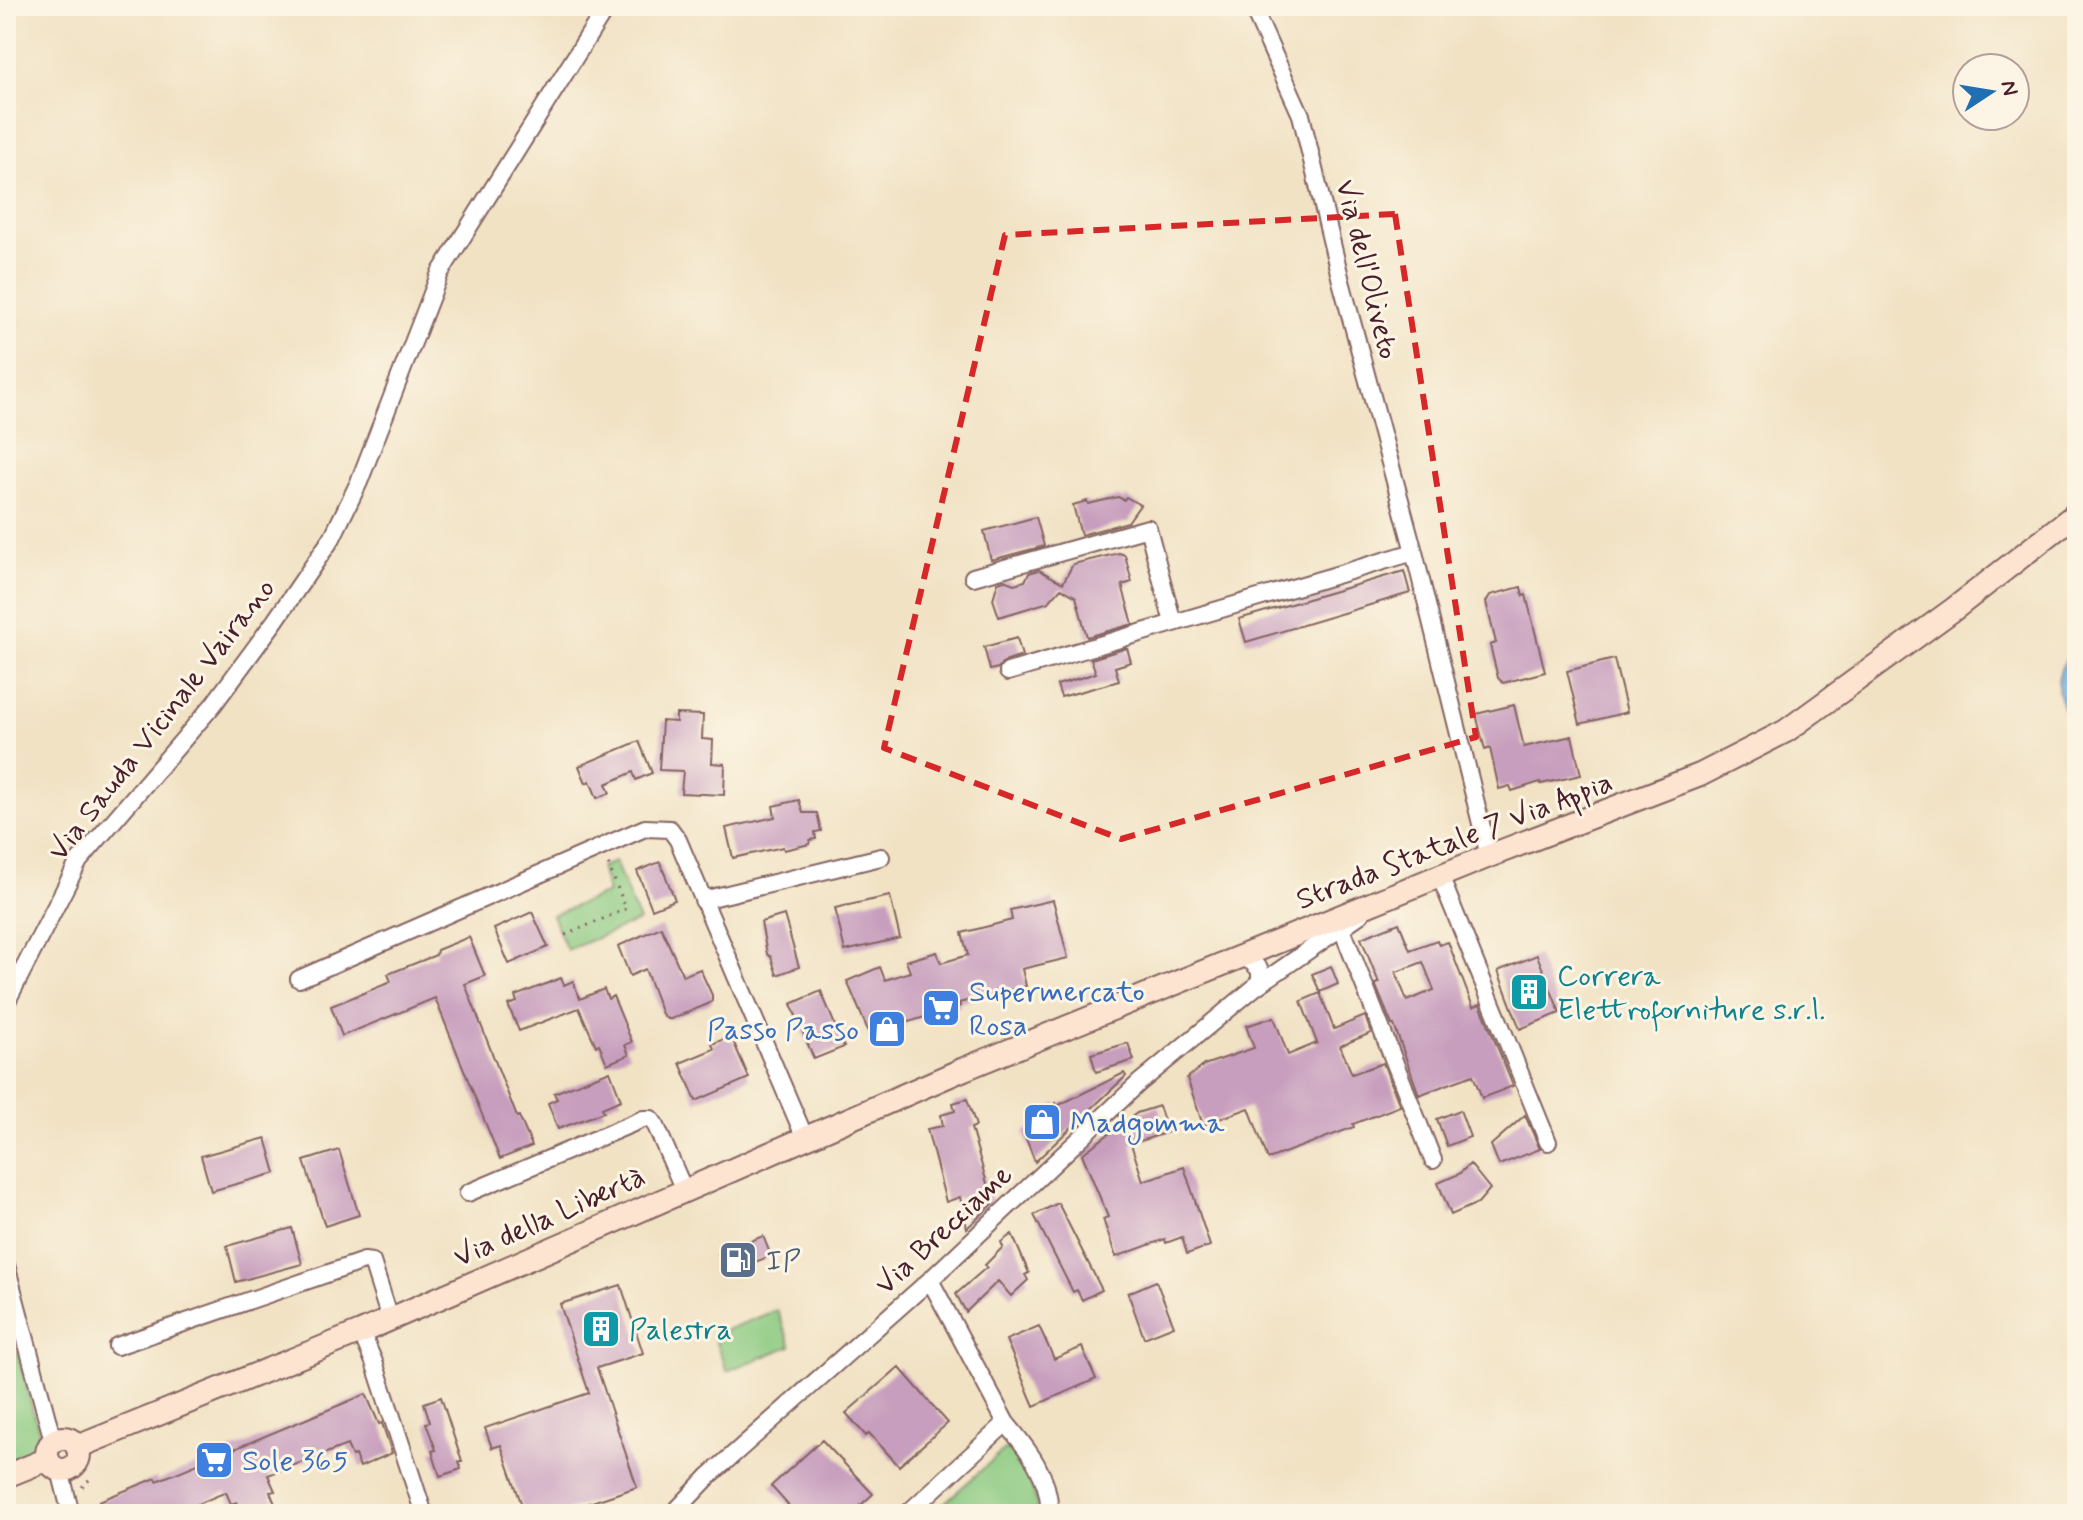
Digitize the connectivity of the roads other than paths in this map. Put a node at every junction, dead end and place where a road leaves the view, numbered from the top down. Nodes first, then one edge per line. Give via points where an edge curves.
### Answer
1 (607, 6) edge
2 (1252, 6) edge
3 (2077, 513) edge
4 (1414, 552) junction
5 (973, 577) dead end
6 (1173, 623) junction
7 (1008, 672) dead end
8 (1489, 856) junction
9 (881, 857) dead end
10 (1440, 876) junction
11 (703, 900) junction
12 (1372, 904) junction
13 (1342, 929) junction
14 (1239, 956) junction
15 (299, 979) dead end
16 (1254, 988) junction
17 (6, 1003) edge
18 (805, 1138) junction
19 (1548, 1142) dead end
20 (1433, 1160) dead end
21 (684, 1190) junction
22 (468, 1193) dead end
23 (6, 1265) edge
24 (930, 1280) junction
25 (390, 1319) junction
26 (361, 1332) junction
27 (117, 1346) dead end
28 (1006, 1423) junction
29 (54, 1457) junction
30 (6, 1476) edge
31 (71, 1514) edge
32 (424, 1514) edge
33 (673, 1514) edge
34 (907, 1514) edge
35 (1049, 1514) edge

1 - 17 street, Via Sauda Vicinale Vairano via 440,273 332,538 213,705 79,861
2 - 4 street, Via dell'Oliveto via 1301,115
3 - 8 main road, Strada Statale 7 Via Appia via 1786,731 1700,775
4 - 6 street
4 - 8 street, Via dell'Oliveto
5 - 6 street via 1148,528
6 - 7 street
8 - 10 main road, Strada Statale 7 Via Appia
9 - 11 street
10 - 12 main road, Strada Statale 7 Via Appia
10 - 19 street
11 - 15 street via 670,829 645,828
11 - 18 street
12 - 13 street, Via Brecciame
12 - 14 main road, Strada Statale 7 Via Appia
13 - 16 street, Via Brecciame
13 - 20 street
14 - 16 street via 1260,970
14 - 18 main road, Strada Statale 7 Via Appia
16 - 24 street, Via Brecciame via 1139,1083
18 - 21 main road, Via della Libertà
21 - 22 street via 656,1126 643,1119
21 - 25 main road, Via della Libertà
23 - 29 street
24 - 28 street
24 - 33 street, Via Brecciame
25 - 26 main road, Via della Libertà
25 - 27 street via 377,1272 372,1262 364,1261
26 - 29 main road, Via della Libertà via 77,1447 75,1464 66,1470
26 - 32 street
28 - 34 street
28 - 35 street via 1040,1474 1050,1497
29 - 30 main road
29 - 31 street

